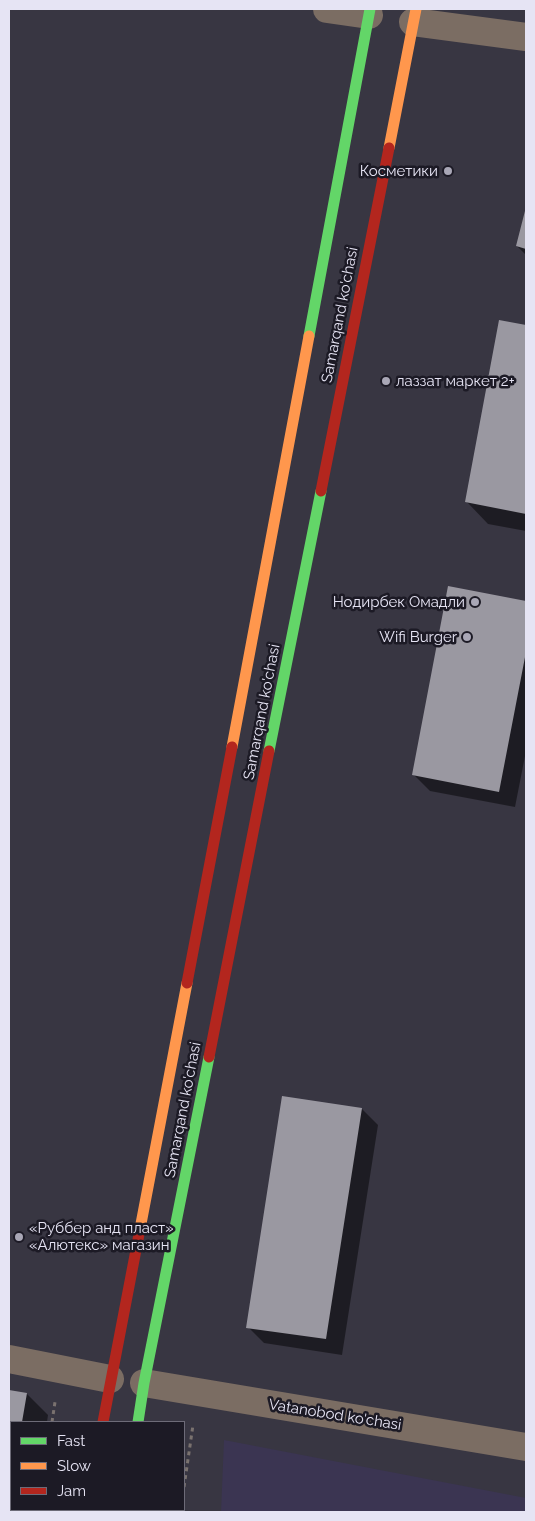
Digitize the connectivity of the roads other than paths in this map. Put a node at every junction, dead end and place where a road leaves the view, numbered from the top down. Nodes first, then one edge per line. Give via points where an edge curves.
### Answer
1 (328, 9) edge
2 (370, 12) edge
3 (415, 16) edge
4 (526, 37) edge
5 (9, 1359) edge
6 (127, 1381) junction
7 (104, 1421) edge
8 (138, 1421) edge
9 (526, 1447) edge

1 - 2 street
2 - 6 main road, Samarqand ko'chasi via 245,677
3 - 4 street
3 - 6 main road, Samarqand ko'chasi
5 - 6 street, Vatanobod ko'chasi
6 - 7 main road, Samarqand ko'chasi
6 - 8 main road, Samarqand ko'chasi
6 - 9 street, Vatanobod ko'chasi

